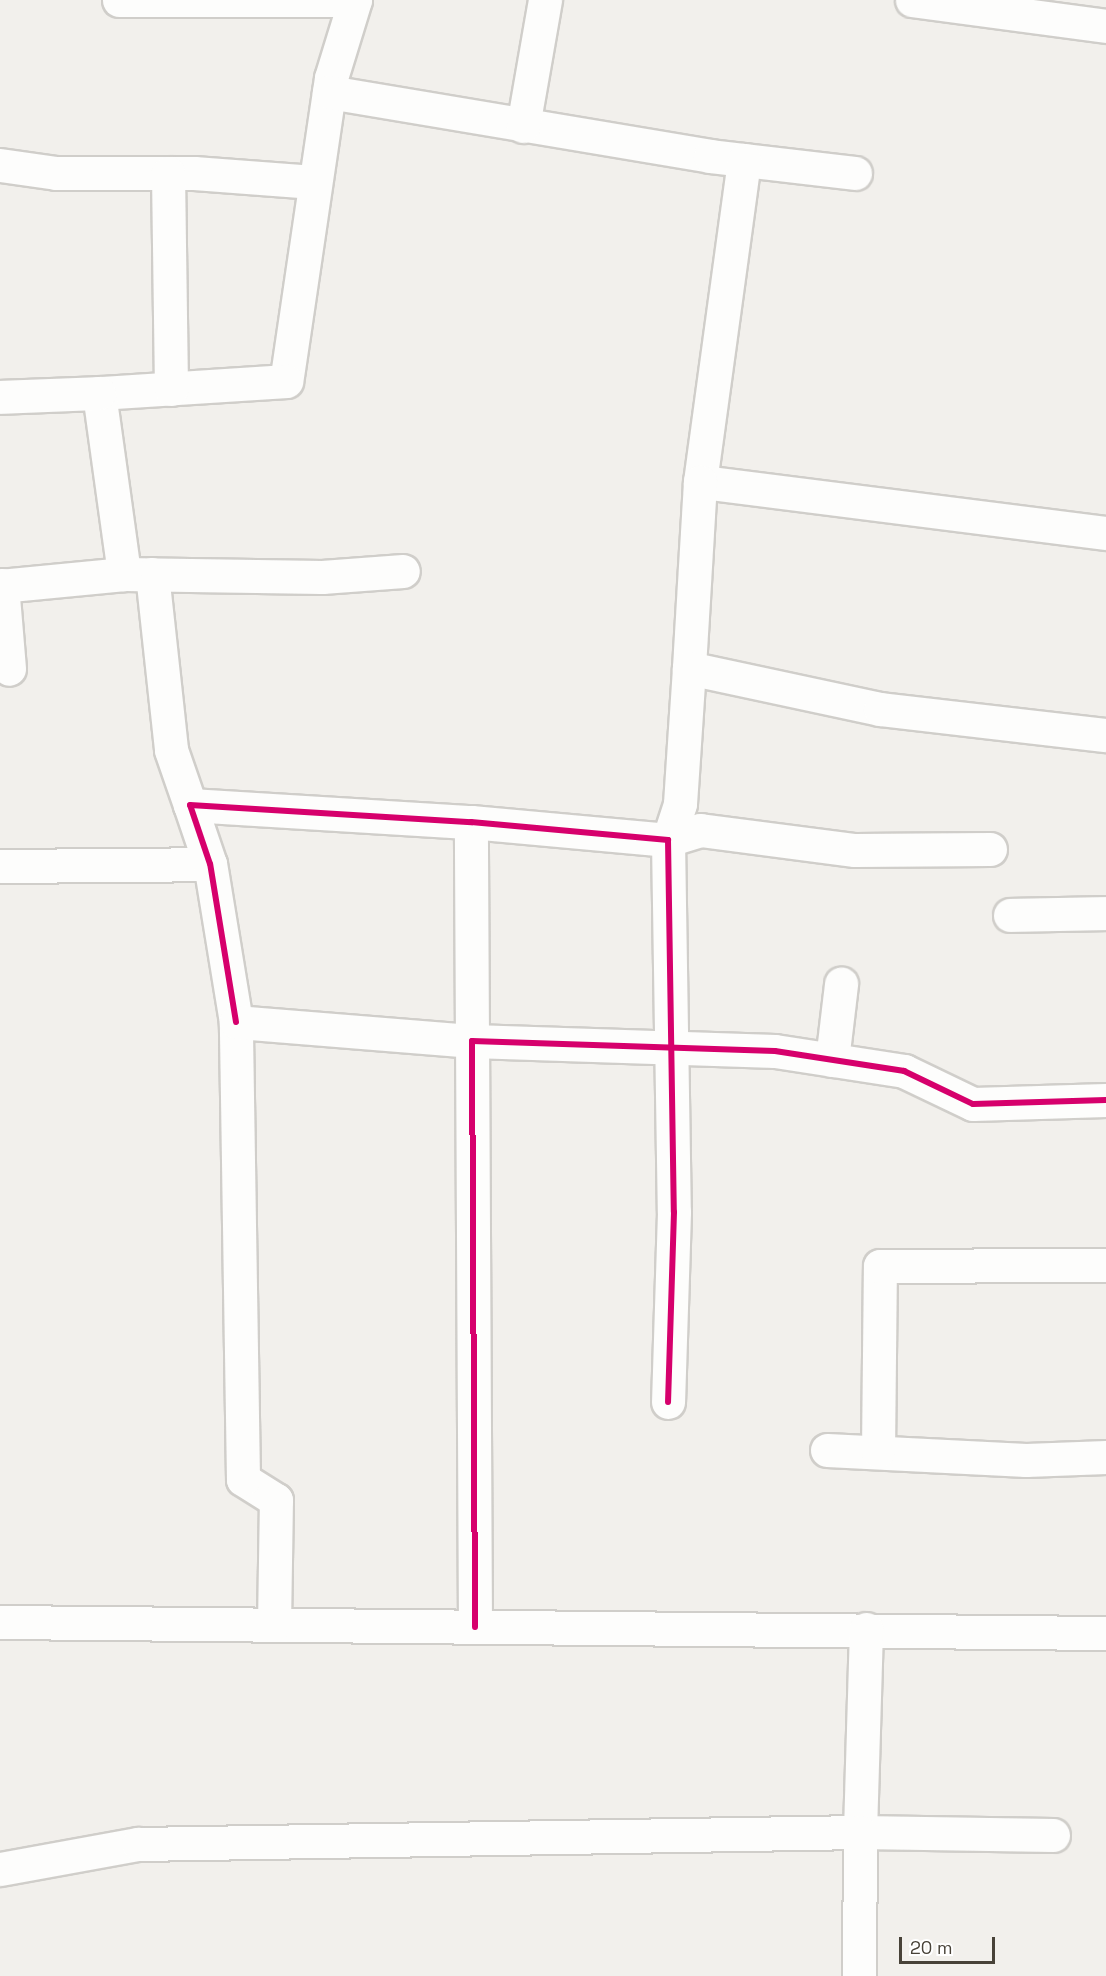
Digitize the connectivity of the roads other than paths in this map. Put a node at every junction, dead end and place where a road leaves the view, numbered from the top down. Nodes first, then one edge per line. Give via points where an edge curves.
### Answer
1 (119, 0) edge
2 (355, 0) edge
3 (545, 0) edge
4 (912, 0) edge
5 (1106, 26) edge
6 (329, 92) junction
7 (523, 126) junction
8 (744, 160) junction
9 (0, 165) edge
10 (168, 173) junction
11 (855, 173) dead end
12 (314, 182) junction
13 (171, 389) junction
14 (99, 393) junction
15 (0, 397) edge
16 (700, 482) junction
17 (1106, 533) edge
18 (403, 571) dead end
19 (138, 574) junction
20 (1, 586) edge
21 (689, 668) junction
22 (9, 669) dead end
23 (1106, 735) edge
24 (190, 805) junction
25 (471, 822) junction
26 (668, 840) junction
27 (990, 849) dead end
28 (210, 864) junction
29 (0, 866) edge
30 (1106, 913) edge
31 (1010, 915) dead end
32 (841, 984) dead end
33 (236, 1022) junction
34 (472, 1041) junction
35 (670, 1046) junction
36 (832, 1060) junction
37 (1106, 1100) edge
38 (1106, 1265) edge
39 (668, 1402) dead end
40 (827, 1450) dead end
41 (878, 1451) junction
42 (1106, 1457) edge
43 (0, 1622) edge
44 (274, 1625) junction
45 (475, 1627) junction
46 (866, 1629) junction
47 (1106, 1634) edge
48 (860, 1832) junction
49 (1053, 1835) dead end
50 (0, 1869) edge
51 (859, 1976) edge

1 - 2 street
2 - 6 street
3 - 7 street
4 - 5 street
6 - 7 street
6 - 12 street
7 - 8 street
8 - 11 street
8 - 16 street
9 - 10 street via 56,173
10 - 12 street
10 - 13 street
12 - 13 street via 286,381
13 - 14 street
14 - 15 street
14 - 19 street
16 - 17 street
16 - 21 street
18 - 19 street via 322,577
19 - 20 street
19 - 24 street via 171,750
20 - 22 street
21 - 23 street via 880,709
21 - 26 street via 680,804
24 - 25 street
24 - 28 street
25 - 26 street
25 - 34 street
26 - 27 street via 700,830 855,850
26 - 35 street
28 - 29 street
28 - 33 street
30 - 31 street
32 - 36 street
33 - 34 street
33 - 44 street via 243,1479 276,1500
34 - 35 street
34 - 45 street
35 - 36 street via 775,1051
35 - 39 street via 674,1212
36 - 37 street via 904,1071 973,1104
38 - 41 street via 880,1266
40 - 41 street
41 - 42 street via 1026,1460
43 - 44 street
44 - 45 street
45 - 46 street
46 - 47 street
46 - 48 street
48 - 49 street
48 - 50 street via 138,1844
48 - 51 street

